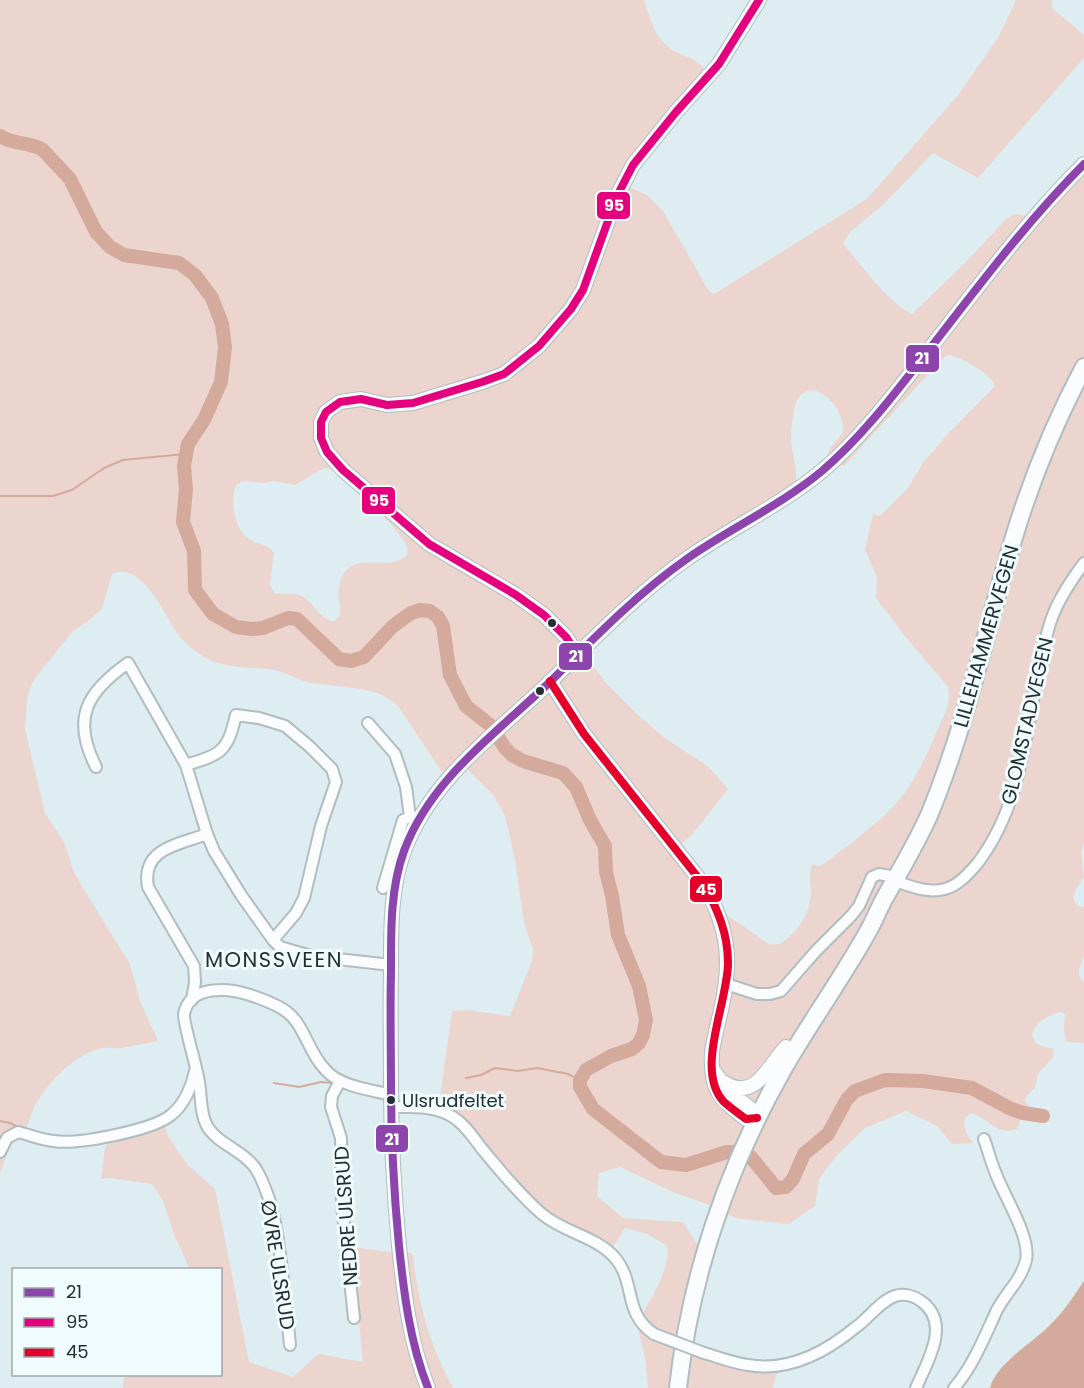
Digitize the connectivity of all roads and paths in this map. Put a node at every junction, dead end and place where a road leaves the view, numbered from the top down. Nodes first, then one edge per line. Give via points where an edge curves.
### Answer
1 (759, 0) edge
2 (1084, 164) edge
3 (1084, 367) edge
4 (1084, 563) edge
5 (577, 654) junction
6 (550, 681) junction
7 (368, 723) dead end
8 (186, 765) junction
9 (96, 766) dead end
10 (415, 817) junction
11 (207, 834) junction
12 (890, 876) dead end
13 (901, 883) dead end
14 (383, 888) dead end
15 (882, 903) junction
16 (273, 940) junction
17 (391, 965) junction
18 (726, 984) junction
19 (192, 1000) junction
20 (786, 1047) junction
21 (196, 1068) junction
22 (713, 1070) junction
23 (340, 1081) junction
24 (723, 1082) junction
25 (391, 1101) junction
26 (749, 1123) junction
27 (984, 1138) dead end
28 (0, 1152) edge
29 (720, 1191) junction
30 (354, 1318) dead end
31 (290, 1345) dead end
32 (428, 1388) edge
33 (671, 1388) edge
34 (678, 1388) edge
35 (916, 1388) edge
36 (954, 1388) edge

1 - 5 main road via 719,64 633,165 617,196 583,290 539,346 504,374 482,382 413,403 387,405 361,399 340,402 326,412 321,422 321,438 327,452 343,470 429,544 544,615
2 - 5 main road via 839,455 794,492 667,573
3 - 15 highway, LILLEHAMMERVEGEN via 1053,430 1020,519 953,753 924,825
4 - 13 street, GLOMSTADVEGEN via 1049,625 1012,799 990,845 967,876 946,889 919,889
5 - 6 main road
6 - 10 main road via 467,759
6 - 18 main road via 578,727 704,885 717,907 728,965
7 - 10 street via 395,754
8 - 9 street via 128,663 97,688 87,706 86,742
8 - 11 street
8 - 16 street via 209,758 223,748 230,739 236,715 285,726 332,769 336,782 304,898
10 - 14 street via 403,820
10 - 17 main road via 394,890
11 - 16 street via 241,895
11 - 19 street, ØVRE ULSRUD via 154,856 146,876 148,888 194,966
12 - 18 street via 872,877 859,906 781,991 757,993
15 - 20 highway, LILLEHAMMERVEGEN
15 - 26 highway, LILLEHAMMERVEGEN
16 - 17 street via 311,956
17 - 25 main road
18 - 22 main road via 713,1045
19 - 21 street, ØVRE ULSRUD via 184,1014
19 - 23 street via 204,993 227,989 287,1011 318,1064
20 - 24 main road via 758,1082 742,1088
20 - 26 highway, LILLEHAMMERVEGEN
21 - 28 street via 178,1108 159,1122 69,1142 18,1132 7,1138
21 - 31 street, ØVRE ULSRUD via 208,1126 253,1164 270,1202
22 - 24 main road
22 - 26 main road via 714,1084 724,1101
23 - 25 street
23 - 30 street, NEDRE ULSRUD via 331,1107 341,1138 342,1205
24 - 26 main road
25 - 32 main road via 402,1280 415,1349
25 - 35 street, bridge via 453,1116 539,1212 614,1256 637,1319 654,1334 704,1353 746,1365 788,1364 840,1341 885,1301 897,1296 916,1298 929,1308 937,1332
26 - 29 highway, LILLEHAMMERVEGEN
27 - 36 street via 1027,1257 1015,1286
29 - 33 highway, LILLEHAMMERVEGEN via 705,1221 687,1284
29 - 34 highway, LILLEHAMMERVEGEN

